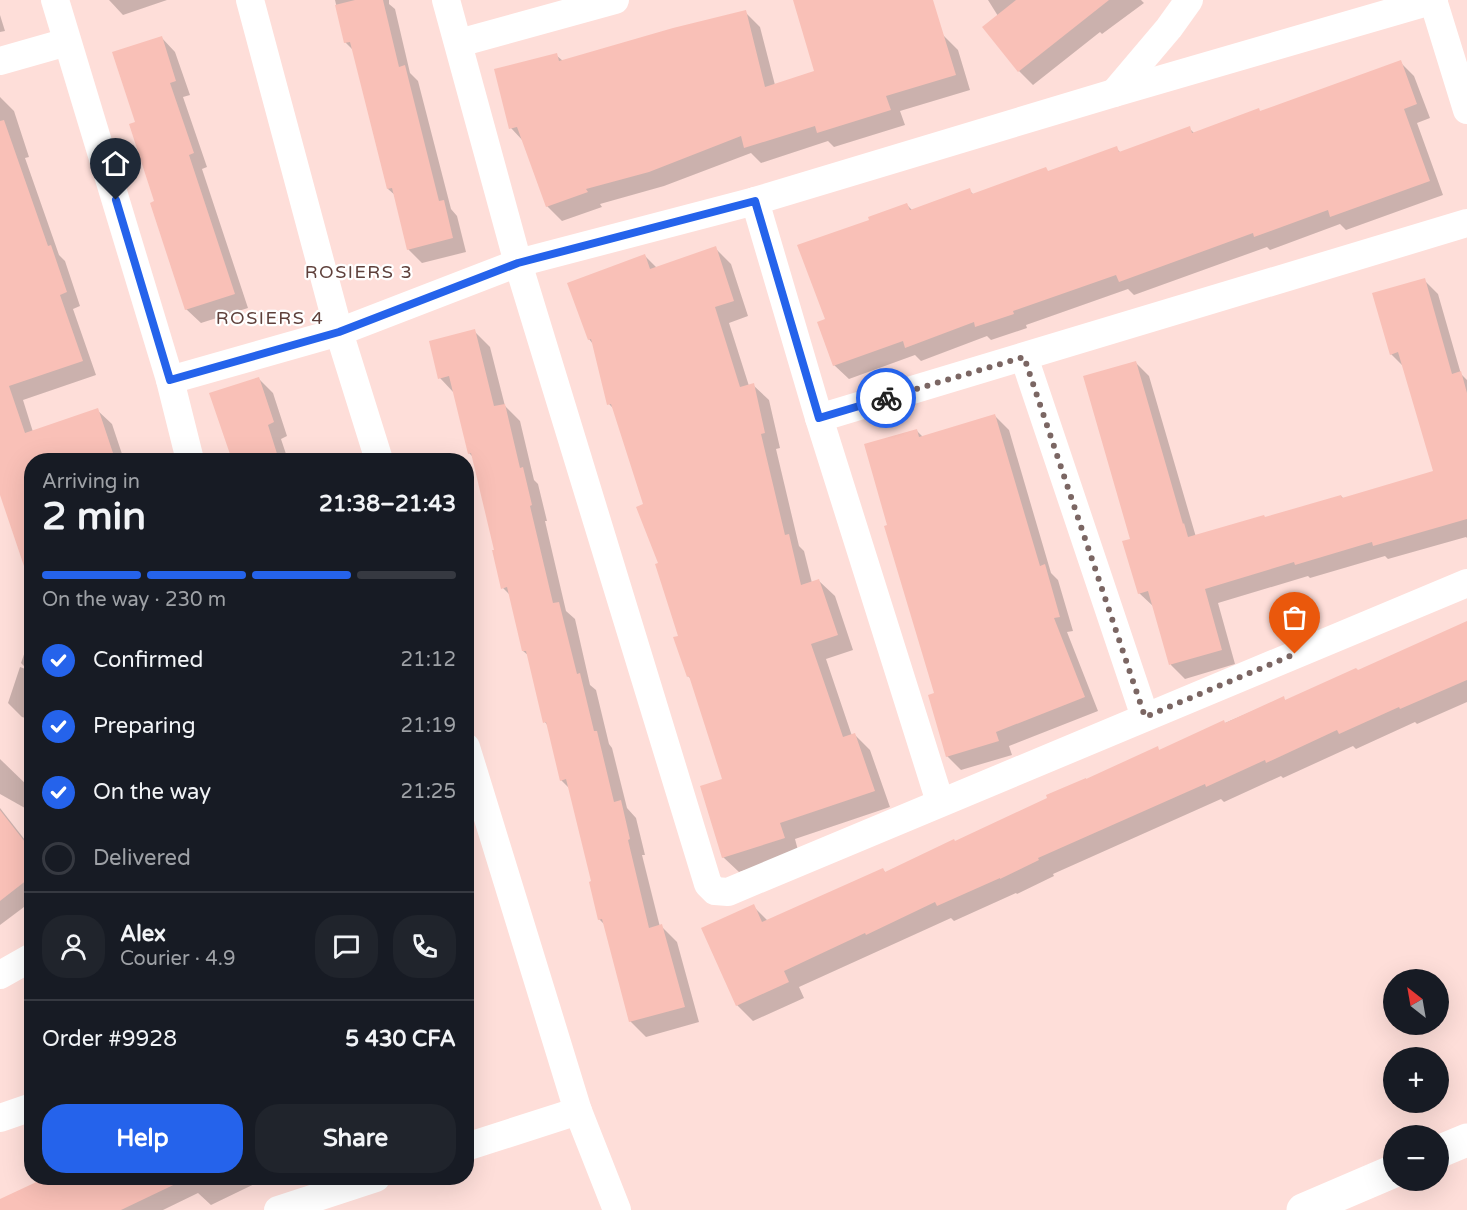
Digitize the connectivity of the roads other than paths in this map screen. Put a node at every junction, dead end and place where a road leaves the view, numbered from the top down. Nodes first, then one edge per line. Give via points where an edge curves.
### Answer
1 (54, 0) edge
2 (249, 0) edge
3 (446, 0) edge
4 (615, 0) edge
5 (1190, 0) edge
6 (1434, 0) edge
7 (68, 42) junction
8 (459, 43) junction
9 (0, 61) edge
10 (1114, 93) junction
11 (1467, 110) edge
12 (755, 201) junction
13 (1467, 223) edge
14 (518, 263) junction
15 (339, 332) junction
16 (1024, 357) junction
17 (170, 380) junction
18 (819, 418) junction
19 (188, 453) edge
20 (377, 453) edge
21 (1467, 583) edge
22 (1145, 717) junction
23 (474, 773) edge
24 (940, 802) junction
25 (24, 962) edge
26 (0, 975) edge
27 (24, 1110) edge
28 (578, 1111) junction
29 (0, 1119) edge
30 (1467, 1140) edge
31 (474, 1144) edge
32 (1449, 1147) edge
33 (1383, 1176) edge
34 (355, 1185) edge
35 (278, 1210) edge
36 (617, 1210) edge
37 (1303, 1210) edge

1 - 7 street
2 - 15 street
3 - 8 street
4 - 8 street
5 - 10 street
6 - 10 street
6 - 11 street
7 - 9 street
7 - 17 street
8 - 14 street
10 - 12 street
12 - 14 street
12 - 18 street
13 - 16 street
14 - 15 street
14 - 24 street via 708,884 715,891 728,892
15 - 17 street
15 - 20 street
16 - 18 street
16 - 22 street
17 - 19 street
18 - 24 street
21 - 22 street
22 - 24 street
23 - 28 street
25 - 26 street
27 - 29 street
28 - 31 street
28 - 36 street
30 - 32 main road
33 - 37 main road
34 - 35 street

